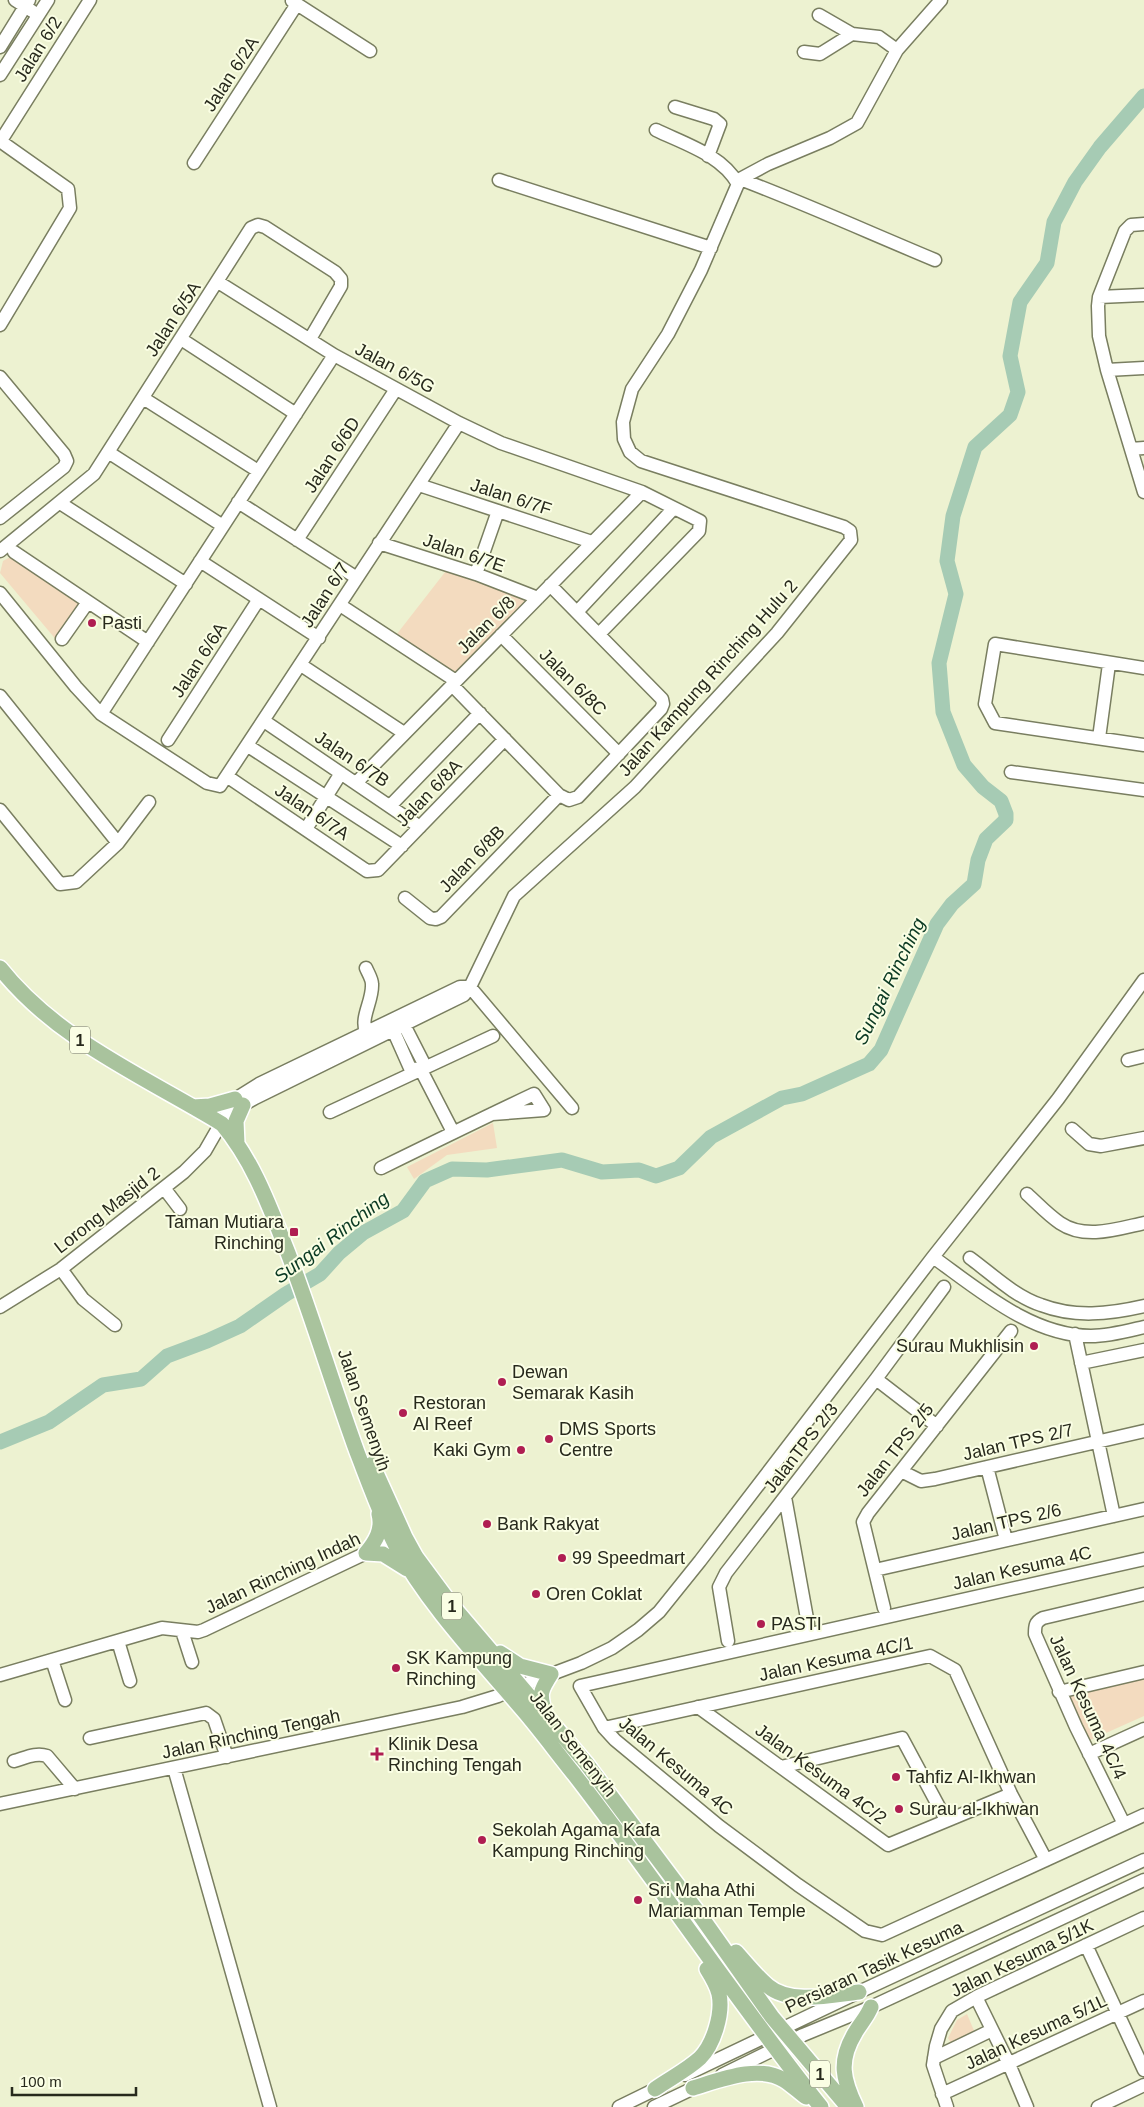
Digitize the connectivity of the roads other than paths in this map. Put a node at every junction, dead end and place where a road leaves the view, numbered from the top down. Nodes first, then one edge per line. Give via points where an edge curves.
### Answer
1 (48, 0) edge
2 (90, 0) edge
3 (941, 0) edge
4 (23, 2) edge
5 (294, 2) edge
6 (819, 15) dead end
7 (38, 16) junction
8 (852, 34) junction
9 (0, 47) edge
10 (897, 50) junction
11 (370, 51) dead end
12 (804, 52) dead end
13 (0, 75) edge
14 (675, 107) dead end
15 (656, 130) dead end
16 (0, 141) edge
17 (708, 156) junction
18 (194, 163) dead end
19 (499, 180) dead end
20 (739, 181) junction
21 (1144, 224) edge
22 (711, 248) junction
23 (934, 260) dead end
24 (218, 282) junction
25 (1144, 295) edge
26 (1099, 297) junction
27 (0, 324) edge
28 (181, 339) junction
29 (310, 339) junction
30 (334, 355) junction
31 (1144, 368) edge
32 (1107, 370) junction
33 (0, 377) edge
34 (396, 389) junction
35 (144, 398) junction
36 (296, 414) junction
37 (459, 423) junction
38 (1144, 448) edge
39 (1131, 449) junction
40 (108, 452) junction
41 (258, 471) junction
42 (419, 485) junction
43 (642, 492) junction
44 (1144, 492) edge
45 (238, 502) junction
46 (60, 503) junction
47 (674, 508) junction
48 (498, 511) junction
49 (0, 518) edge
50 (223, 526) junction
51 (298, 540) junction
52 (592, 542) junction
53 (379, 543) junction
54 (0, 551) edge
55 (14, 552) dead end
56 (200, 561) junction
57 (476, 574) junction
58 (357, 578) junction
59 (186, 584) junction
60 (550, 585) junction
61 (0, 593) edge
62 (538, 598) junction
63 (259, 599) junction
64 (88, 602) junction
65 (340, 605) junction
66 (577, 612) junction
67 (599, 634) junction
68 (501, 635) junction
69 (319, 638) junction
70 (62, 639) dead end
71 (148, 642) junction
72 (1109, 664) junction
73 (300, 665) junction
74 (1144, 668) edge
75 (454, 683) junction
76 (82, 693) junction
77 (115, 693) junction
78 (0, 696) edge
79 (480, 713) junction
80 (101, 714) junction
81 (264, 721) junction
82 (123, 728) junction
83 (404, 733) junction
84 (1099, 738) junction
85 (505, 739) junction
86 (168, 740) dead end
87 (1144, 745) edge
88 (248, 746) junction
89 (619, 754) junction
90 (1011, 772) dead end
91 (341, 773) junction
92 (224, 782) junction
93 (356, 782) junction
94 (1144, 790) edge
95 (559, 795) junction
96 (325, 796) junction
97 (149, 802) dead end
98 (390, 806) junction
99 (0, 810) edge
100 (420, 827) junction
101 (306, 829) junction
102 (118, 843) junction
103 (402, 846) junction
104 (378, 870) joint
105 (405, 898) dead end
106 (0, 968) edge
107 (366, 968) dead end
108 (1144, 980) edge
109 (470, 987) junction
110 (397, 1023) junction
111 (366, 1032) junction
112 (493, 1036) dead end
113 (1144, 1056) edge
114 (1128, 1060) dead end
115 (421, 1070) junction
116 (174, 1096) junction
117 (239, 1102) junction
118 (193, 1106) junction
119 (572, 1108) dead end
120 (330, 1112) dead end
121 (492, 1114) dead end
122 (220, 1127) junction
123 (1072, 1129) dead end
124 (453, 1132) junction
125 (1144, 1138) edge
126 (237, 1144) junction
127 (248, 1161) junction
128 (381, 1168) dead end
129 (164, 1188) junction
130 (1027, 1194) dead end
131 (180, 1208) dead end
132 (1144, 1223) edge
133 (933, 1257) junction
134 (970, 1258) dead end
135 (61, 1269) junction
136 (944, 1287) dead end
137 (1144, 1306) edge
138 (0, 1307) edge
139 (115, 1325) dead end
140 (1144, 1327) edge
141 (1011, 1331) dead end
142 (1075, 1334) junction
143 (320, 1341) junction
144 (1144, 1350) edge
145 (1081, 1363) junction
146 (876, 1380) junction
147 (937, 1426) junction
148 (1144, 1431) edge
149 (1098, 1441) junction
150 (987, 1467) junction
151 (901, 1471) junction
152 (785, 1496) junction
153 (375, 1500) junction
154 (1144, 1509) edge
155 (1114, 1516) junction
156 (400, 1539) junction
157 (1006, 1540) junction
158 (371, 1547) junction
159 (1144, 1559) edge
160 (875, 1570) junction
161 (411, 1572) junction
162 (1144, 1594) edge
163 (884, 1608) dead end
164 (808, 1624) dead end
165 (182, 1631) junction
166 (474, 1631) junction
167 (118, 1641) junction
168 (728, 1641) dead end
169 (52, 1660) junction
170 (192, 1662) dead end
171 (1144, 1672) edge
172 (551, 1674) junction
173 (0, 1675) edge
174 (130, 1681) dead end
175 (514, 1689) junction
176 (1060, 1692) junction
177 (65, 1700) dead end
178 (698, 1707) junction
179 (546, 1715) junction
180 (604, 1728) junction
181 (1144, 1729) edge
182 (90, 1738) dead end
183 (1089, 1754) junction
184 (227, 1757) junction
185 (14, 1761) dead end
186 (780, 1767) junction
187 (174, 1768) junction
188 (75, 1789) junction
189 (1011, 1794) junction
190 (0, 1804) edge
191 (1144, 1815) edge
192 (946, 1820) junction
193 (1124, 1824) junction
194 (1046, 1860) junction
195 (1144, 1860) edge
196 (1144, 1880) edge
197 (697, 1910) junction
198 (677, 1913) junction
199 (1144, 1918) edge
200 (1086, 1945) junction
201 (859, 1992) junction
202 (976, 1997) junction
203 (1144, 2001) edge
204 (871, 2007) junction
205 (1118, 2014) junction
206 (992, 2030) junction
207 (787, 2035) junction
208 (770, 2043) junction
209 (934, 2058) junction
210 (1009, 2064) junction
211 (1144, 2070) edge
212 (1144, 2085) edge
213 (694, 2088) junction
214 (655, 2089) junction
215 (942, 2094) junction
216 (1101, 2106) edge
217 (270, 2107) edge
218 (619, 2107) edge
219 (654, 2107) edge
220 (816, 2107) edge
221 (822, 2107) edge
222 (848, 2107) edge
223 (856, 2107) edge
224 (947, 2107) edge
225 (1027, 2107) edge

1 - 7 street
2 - 16 street, Jalan 6/2
3 - 10 street
4 - 7 street
4 - 9 street
5 - 11 street
5 - 18 street, Jalan 6/2A
6 - 8 street
7 - 13 street
8 - 10 street via 879,37
8 - 12 street via 820,54
10 - 20 street via 857,124 768,164
14 - 17 street via 714,119 720,124
15 - 17 street
16 - 27 street via 68,189 70,208
17 - 20 street via 731,171
19 - 22 street
20 - 22 street, Jalan Kampung Rinching Hulu 2
20 - 23 street via 807,204
21 - 26 street via 1128,227
22 - 109 street, Jalan Kampung Rinching Hulu 2 via 668,334 632,388 623,422 624,439 630,452 640,461 844,526 850,531 851,540 777,633 642,779 514,896
24 - 28 street, Jalan 6/5A
24 - 29 street
24 - 29 street, Jalan 6/5A via 251,228 258,224 265,227 341,279 341,286
25 - 26 street
26 - 32 street via 1099,336
28 - 35 street, Jalan 6/5A
28 - 36 street
29 - 30 street
30 - 34 street, Jalan 6/5G
30 - 36 street, Jalan 6/5G
31 - 32 street
32 - 39 street
33 - 49 street via 67,461 64,467
34 - 37 street, Jalan 6/5G
34 - 51 street, Jalan 6/6D
35 - 40 street, Jalan 6/5A
35 - 41 street
36 - 41 street, Jalan 6/5G
37 - 42 street, Jalan 6/7
37 - 43 street, Jalan 6/5G via 501,443
38 - 39 street
39 - 44 street
40 - 46 street, Jalan 6/5A via 94,474
40 - 50 street
41 - 45 street, Jalan 6/5G
42 - 48 street, Jalan 6/7F
42 - 53 street, Jalan 6/7
43 - 47 street, Jalan 6/5G
43 - 52 street, Jalan 6/8
45 - 50 street, Jalan 6/5G
45 - 51 street
46 - 54 street, Jalan 6/5A
46 - 59 street
47 - 66 street
47 - 67 street, Jalan 6/5G via 700,521 699,531
48 - 52 street, Jalan 6/7F
48 - 57 street
50 - 56 street, Jalan 6/5G
51 - 58 street
52 - 60 street, Jalan 6/8
53 - 57 street, Jalan 6/7E
53 - 58 street, Jalan 6/7
55 - 64 street
56 - 59 street, Jalan 6/5G
56 - 63 street
57 - 62 street, Jalan 6/7E
58 - 65 street, Jalan 6/7
59 - 71 street, Jalan 6/5G
60 - 62 street, Jalan 6/8
60 - 66 street
61 - 76 street, Jalan 6/7A
62 - 68 street, Jalan 6/8
63 - 69 street
63 - 86 street, Jalan 6/6A
64 - 70 street
64 - 71 street
65 - 69 street, Jalan 6/7
65 - 75 street
66 - 67 street
67 - 89 street via 662,699 663,704
68 - 75 street, Jalan 6/8
68 - 89 street, Jalan 6/8C
69 - 73 street, Jalan 6/7
71 - 77 street, Jalan 6/5G
72 - 74 street
72 - 84 street
72 - 84 street via 995,644 985,704 996,724
73 - 81 street, Jalan 6/7
73 - 83 street
75 - 79 street
75 - 83 street, Jalan 6/8
76 - 77 street via 95,699
76 - 80 street, Jalan 6/7A
77 - 80 street, Jalan 6/5G
77 - 82 street via 113,705
78 - 102 street
79 - 85 street
79 - 98 street
80 - 82 street, Jalan 6/7A
81 - 88 street, Jalan 6/7
81 - 91 street, Jalan 6/7B
82 - 92 street, Jalan 6/7A via 207,783
83 - 93 street, Jalan 6/8
84 - 87 street
85 - 95 street
85 - 100 street, Jalan 6/8A
88 - 92 street, Jalan 6/7
88 - 96 street
89 - 95 street via 578,797 569,800
90 - 94 street
91 - 93 street, Jalan 6/7B
91 - 96 street
92 - 101 street, Jalan 6/7A
93 - 98 street, Jalan 6/7B
95 - 105 street, Jalan 6/8B via 441,917 430,918
96 - 101 street
96 - 103 street
97 - 102 street
98 - 100 street, Jalan 6/7B
99 - 102 street via 60,884 76,882
100 - 103 street, Jalan 6/8A
101 - 104 street, Jalan 6/7A via 367,871
103 - 104 street, Jalan 6/8A
106 - 116 main road, Jalan Semenyih / 1 via 43,1012 85,1044
107 - 111 street via 372,983 363,1024
108 - 133 street, Jalan Rinching Tengah via 1058,1099
109 - 110 street via 460,987
109 - 119 street
110 - 111 street
110 - 115 street via 423,1062
110 - 117 street
111 - 117 street via 258,1084
112 - 115 street
113 - 114 street
115 - 120 street
115 - 124 street
116 - 118 main road, Jalan Semenyih / 1
116 - 122 main road, Jalan Semenyih / 1
117 - 118 main road
117 - 122 street
117 - 126 main road
118 - 122 main road, Jalan Semenyih / 1
121 - 124 street
122 - 126 main road, Jalan Semenyih / 1
122 - 127 main road, Jalan Semenyih / 1
122 - 129 street, Lorong Masjid 2 via 205,1151
123 - 125 street via 1088,1144 1101,1146
124 - 128 street
126 - 127 main road, Jalan Semenyih / 1
127 - 143 main road, Jalan Semenyih / 1 via 266,1196
129 - 131 street
129 - 135 street, Lorong Masjid 2
130 - 132 street via 1061,1224 1081,1232 1102,1232
133 - 142 street via 1017,1316
133 - 172 street, Jalan Rinching Tengah via 659,1612 612,1648
134 - 137 street via 1017,1293 1040,1305 1070,1313 1095,1315
135 - 138 street, Lorong Masjid 2
135 - 139 street via 83,1299
136 - 146 street, JalanTPS 2/3
140 - 142 street via 1108,1335
141 - 147 street, Jalan TPS 2/5
142 - 145 street
143 - 153 main road, Jalan Semenyih / 1
143 - 156 main road, Jalan Semenyih / 1 via 395,1517
144 - 145 street
145 - 149 street
146 - 147 street
146 - 152 street, JalanTPS 2/3
147 - 151 street, Jalan TPS 2/5
148 - 149 street, Jalan TPS 2/7
149 - 150 street, Jalan TPS 2/7
149 - 155 street
150 - 151 street, Jalan TPS 2/7 via 921,1481
150 - 157 street
151 - 160 street, Jalan TPS 2/5 via 864,1522
152 - 164 street
152 - 168 street, JalanTPS 2/3 via 726,1573 719,1587
153 - 156 main road, Jalan Semenyih / 1
153 - 158 main road, 1 via 381,1523
154 - 155 street, Jalan TPS 2/6
155 - 157 street, Jalan TPS 2/6
156 - 158 street, Jalan Rinching Indah
156 - 161 main road, Jalan Semenyih / 1
156 - 166 main road, Jalan Semenyih / 1
157 - 160 street, Jalan TPS 2/6
158 - 161 main road
158 - 165 street, Jalan Rinching Indah via 204,1630
159 - 180 street, Jalan Kesuma 4C via 580,1686
160 - 163 street, Jalan TPS 2/5
161 - 175 main road, Jalan Semenyih / 1 via 442,1613
162 - 176 street, Jalan Kesuma 4C/4 via 1038,1621 1035,1634
165 - 167 street, Jalan Rinching Indah via 162,1628
165 - 170 street
166 - 172 main road via 511,1662
166 - 175 main road, Jalan Semenyih / 1
167 - 169 street, Jalan Rinching Indah
167 - 174 street
169 - 173 street, Jalan Rinching Indah
169 - 177 street
171 - 176 street
172 - 175 street, Jalan Rinching Tengah
172 - 179 main road via 541,1689 540,1697
175 - 179 main road, Jalan Semenyih / 1
175 - 184 street, Jalan Rinching Tengah via 462,1707
175 - 198 main road, Jalan Semenyih / 1
176 - 183 street, Jalan Kesuma 4C/4
178 - 180 street, Jalan Kesuma 4C/1
178 - 186 street, Jalan Kesuma 4C/2
178 - 189 street, Jalan Kesuma 4C/1 via 930,1656 955,1670
179 - 197 main road, Jalan Semenyih / 1
180 - 194 street, Jalan Kesuma 4C via 718,1826 865,1931 882,1935
181 - 183 street
182 - 184 street via 206,1713 214,1719
183 - 193 street, Jalan Kesuma 4C/4
184 - 187 street, Jalan Rinching Tengah
185 - 188 street via 34,1755 47,1756
186 - 192 street, Jalan Kesuma 4C/2 via 888,1845
186 - 192 street via 902,1738
187 - 188 street, Jalan Rinching Tengah
187 - 217 street
188 - 190 street, Jalan Rinching Tengah
189 - 192 street, Jalan Kesuma 4C/2
189 - 194 street, Jalan Kesuma 4C/1
191 - 193 street, Jalan Kesuma 4C
193 - 194 street, Jalan Kesuma 4C
195 - 201 street, Persiaran Tasik Kesuma
196 - 204 street, Persiaran Tasik Kesuma
197 - 201 main road via 769,1988 790,1996 808,1998
197 - 207 main road, Jalan Semenyih / 1
198 - 208 main road, Jalan Semenyih / 1
198 - 214 main road via 716,1984 720,2015 707,2050
199 - 200 street, Jalan Kesuma 5/1K
200 - 202 street, Jalan Kesuma 5/1K
200 - 205 street
201 - 207 street, Persiaran Tasik Kesuma
202 - 206 street
202 - 209 street, Jalan Kesuma 5/1K via 952,2011 941,2029
203 - 205 street, Jalan Kesuma 5/1L
204 - 207 street, Persiaran Tasik Kesuma
204 - 223 main road via 847,2051 843,2072
205 - 210 street, Jalan Kesuma 5/1L
205 - 211 street
206 - 209 street
206 - 210 street
207 - 208 street, Persiaran Tasik Kesuma
207 - 222 main road, Jalan Semenyih / 1
208 - 213 street, Persiaran Tasik Kesuma
208 - 214 street, Persiaran Tasik Kesuma
208 - 221 main road, Jalan Semenyih / 1
209 - 215 street, Jalan Kesuma 5/1K
210 - 215 street, Jalan Kesuma 5/1L
210 - 225 street
212 - 216 street
213 - 219 street, Persiaran Tasik Kesuma
213 - 220 main road via 734,2076 766,2074 784,2080
214 - 218 street, Persiaran Tasik Kesuma
215 - 224 street, Jalan Kesuma 5/1K

